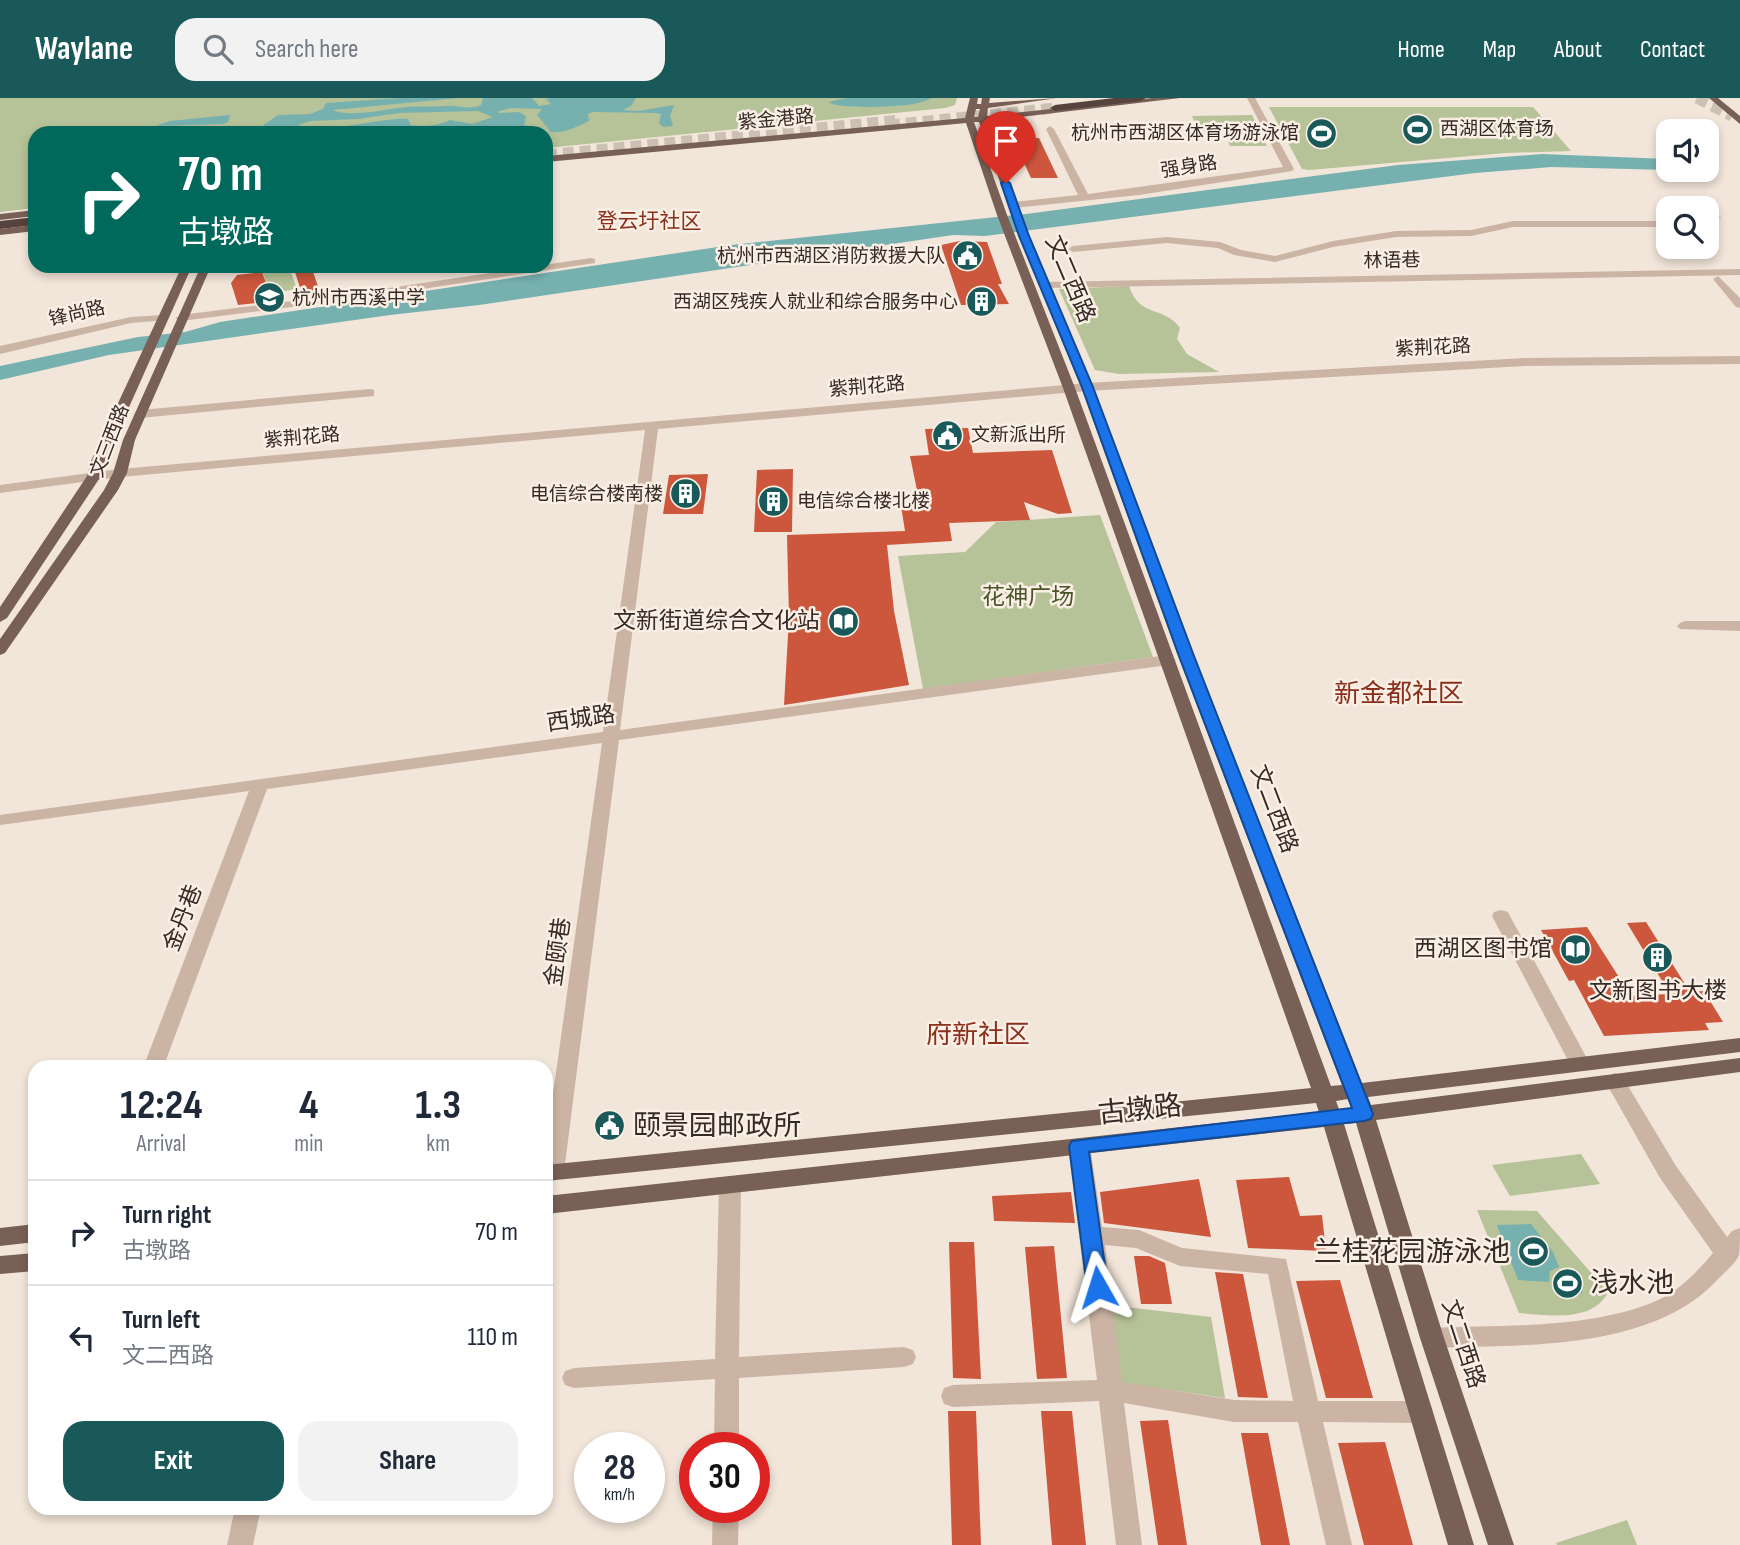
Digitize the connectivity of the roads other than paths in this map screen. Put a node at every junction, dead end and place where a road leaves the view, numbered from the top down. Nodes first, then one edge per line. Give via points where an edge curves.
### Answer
1 (1107, 98) edge
2 (1142, 98) edge
3 (1176, 98) edge
4 (1251, 98) edge
5 (1713, 98) edge
6 (1729, 98) tunnel mouth
7 (985, 102) edge
8 (973, 103) edge
9 (1052, 103) edge
10 (1740, 108) edge
11 (982, 119) junction
12 (969, 120) junction
13 (1740, 121) edge
14 (1050, 129) dead end
15 (553, 156) edge
16 (553, 156) edge
17 (1084, 197) junction
18 (1015, 209) junction
19 (28, 218) edge
20 (0, 221) edge
21 (1656, 224) edge
22 (28, 229) edge
23 (0, 232) edge
24 (1073, 249) dead end
25 (1275, 259) junction
26 (591, 261) dead end
27 (553, 267) edge
28 (1740, 272) edge
29 (184, 273) edge
30 (203, 273) edge
31 (511, 273) edge
32 (1718, 279) dead end
33 (1288, 281) junction
34 (1045, 285) junction
35 (1740, 305) edge
36 (163, 318) junction
37 (179, 323) junction
38 (0, 350) edge
39 (1740, 360) edge
40 (1078, 388) junction
41 (370, 393) dead end
42 (141, 414) junction
43 (652, 426) junction
44 (120, 473) junction
45 (93, 476) junction
46 (0, 489) edge
47 (0, 618) edge
48 (1685, 626) dead end
49 (1740, 626) edge
50 (0, 650) edge
51 (1168, 660) junction
52 (611, 738) junction
53 (260, 785) junction
54 (0, 820) edge
55 (1501, 916) dead end
56 (1740, 1045) edge
57 (156, 1060) edge
58 (1580, 1064) junction
59 (1740, 1065) edge
60 (1615, 1081) junction
61 (1355, 1091) junction
62 (1324, 1094) junction
63 (1364, 1114) junction
64 (1332, 1118) junction
65 (553, 1144) edge
66 (1079, 1146) junction
67 (553, 1172) edge
68 (730, 1185) junction
69 (553, 1204) edge
70 (28, 1234) edge
71 (1092, 1235) junction
72 (0, 1237) edge
73 (1733, 1246) edge
74 (28, 1263) edge
75 (0, 1265) edge
76 (1432, 1338) junction
77 (904, 1357) dead end
78 (727, 1368) junction
79 (574, 1378) dead end
80 (1109, 1390) junction
81 (953, 1396) dead end
82 (1421, 1412) junction
83 (1308, 1413) junction
84 (726, 1432) edge
85 (246, 1515) edge
86 (726, 1523) edge
87 (240, 1545) edge
88 (725, 1545) edge
89 (1129, 1545) edge
90 (1339, 1545) edge
91 (1461, 1545) edge
92 (1501, 1545) edge

1 - 9 highway
2 - 9 highway
3 - 11 main road, 紫金港路
4 - 17 street, 强身路 via 1289,169
5 - 13 main road
6 - 10 main road
7 - 8 main road, 紫金港路
7 - 9 main road, 紫金港路
7 - 11 main road, 文二西路
8 - 12 main road
8 - 15 main road, 紫金港路 via 933,114
11 - 12 main road, 紫金港路
11 - 18 main road, 文二西路
12 - 16 main road, 紫金港路
12 - 40 main road, 文二西路 via 1011,238
14 - 17 street
17 - 18 street, 强身路
18 - 34 main road, 文二西路
19 - 20 highway
21 - 25 street via 1513,224 1471,233 1396,234
22 - 23 main road
24 - 25 street via 1167,240 1220,245
25 - 33 street
26 - 27 street
28 - 33 street, 林语巷
29 - 36 main road, 文三西路
30 - 37 main road, 文三西路
31 - 37 street
32 - 35 street
33 - 34 street, 林语巷
34 - 40 main road, 文二西路
36 - 38 street, 锋尚路 via 131,320
36 - 45 main road, 文三西路
37 - 42 main road, 文三西路
39 - 40 street, 紫荆花路 via 1525,362
40 - 43 street, 紫荆花路
40 - 51 main road, 文二西路
40 - 61 main road, 文二西路
41 - 42 street
42 - 44 main road, 文三西路
43 - 44 street, 紫荆花路
43 - 52 street, 金颐巷
44 - 45 street, 紫荆花路
44 - 50 main road, 文三西路
45 - 46 street, 紫荆花路
45 - 47 main road, 文三西路
48 - 49 street
51 - 52 street, 西城路
51 - 62 main road, 文二西路
52 - 53 street, 西城路
52 - 65 street, 金颐巷
53 - 54 street, 西城路
53 - 57 street, 金丹巷
55 - 58 street
56 - 58 main road, 古墩路
58 - 61 main road, 古墩路
59 - 60 main road, 古墩路
60 - 63 main road, 古墩路
60 - 73 street via 1668,1172
61 - 62 main road, 古墩路
61 - 63 main road, 文二西路
62 - 64 main road, 文二西路
62 - 67 main road, 古墩路
63 - 64 main road, 古墩路
63 - 76 main road, 文二西路
64 - 66 main road, 古墩路
64 - 82 main road, 文二西路
66 - 68 main road, 古墩路
66 - 71 street
68 - 69 main road, 古墩路
68 - 78 street
70 - 72 main road
71 - 80 street
71 - 83 street via 1139,1239 1180,1257 1278,1266
73 - 76 street via 1687,1294 1648,1314 1570,1331
74 - 75 main road
76 - 92 main road, 文二西路
77 - 78 street
78 - 79 street
78 - 84 street
80 - 81 street
80 - 83 street via 1234,1411
80 - 89 street
82 - 83 street
82 - 91 main road, 文二西路
83 - 90 street
85 - 87 street
86 - 88 street

